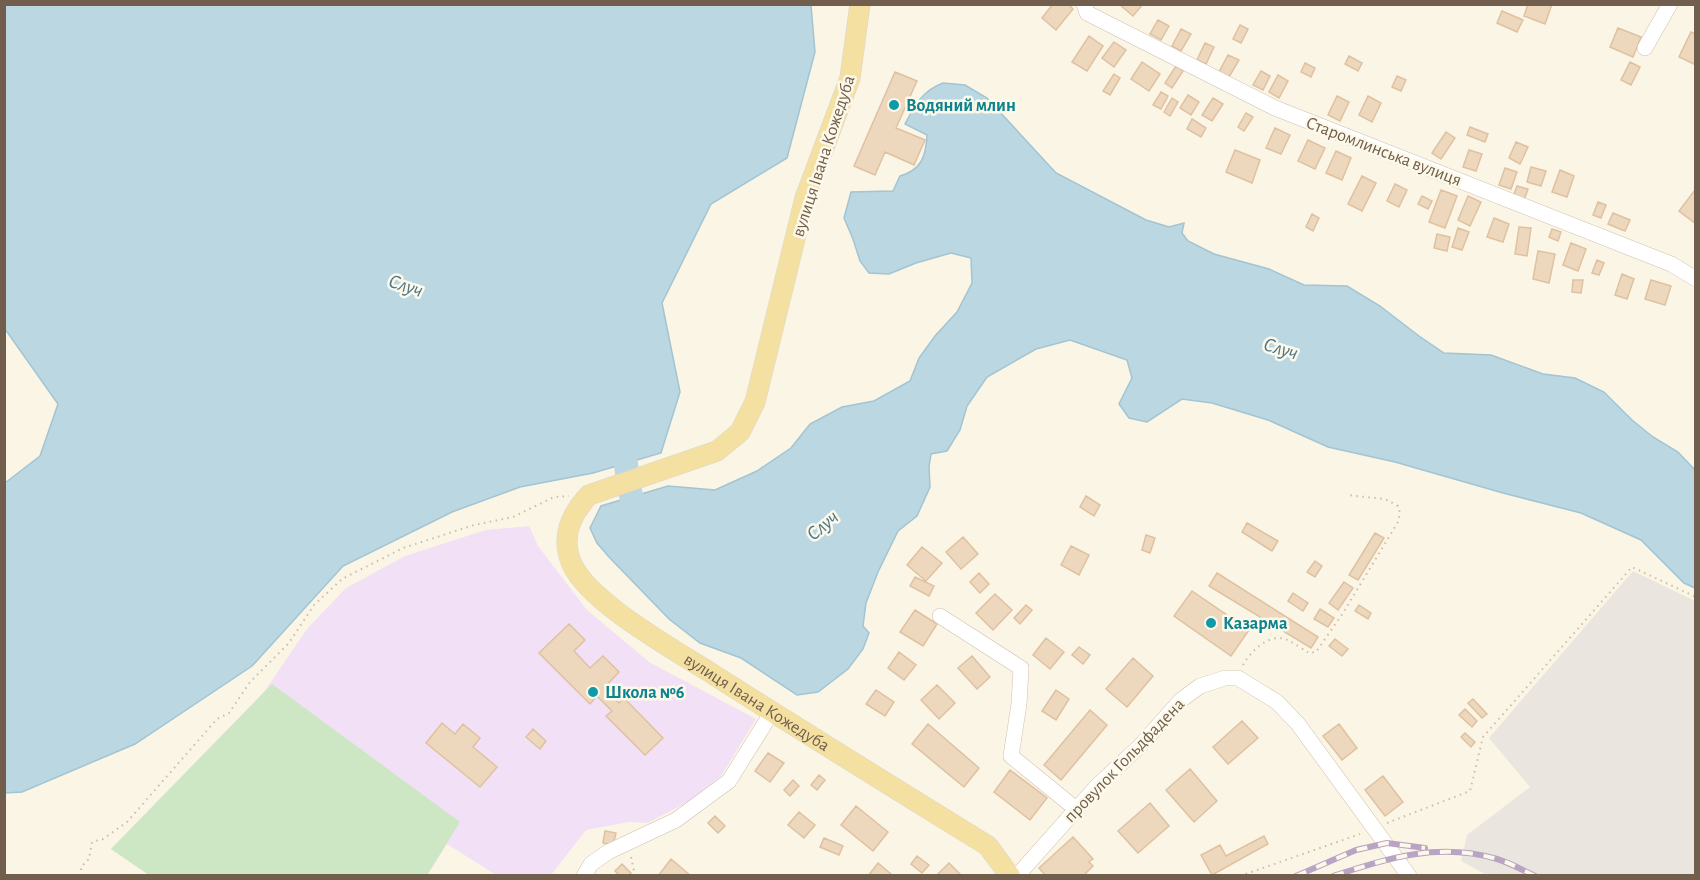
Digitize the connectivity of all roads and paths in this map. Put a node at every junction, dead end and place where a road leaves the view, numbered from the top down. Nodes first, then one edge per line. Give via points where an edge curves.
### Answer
1 (860, 4) edge
2 (1084, 4) edge
3 (1670, 4) edge
4 (1645, 48) dead end
5 (1695, 279) edge
6 (589, 495) junction
7 (1347, 495) dead end
8 (1695, 597) edge
9 (940, 616) dead end
10 (1238, 678) junction
11 (772, 712) junction
12 (1076, 808) junction
13 (1376, 828) junction
14 (628, 843) junction
15 (81, 876) edge
16 (584, 876) edge
17 (635, 876) edge
18 (1010, 876) edge
19 (1017, 876) edge
20 (1240, 876) edge
21 (1409, 876) edge

1 - 6 main road, вулиця Івана Кожедуба via 850,78 805,198 755,402 740,432 717,451
2 - 5 street, Старомлинська вулиця via 1087,13 1275,108 1671,264
3 - 4 street
6 - 11 main road, вулиця Івана Кожедуба via 576,509 568,527 572,565 583,581 613,610
6 - 15 path via 554,497 513,517 403,548 342,579 314,604 289,643 250,682 229,713 210,727 127,822 92,842
7 - 10 path via 1385,499 1398,506 1398,522 1316,652 1309,653 1285,639 1272,638 1252,651
8 - 13 path via 1632,567 1482,737 1470,791
9 - 12 street via 1021,668 1011,756
10 - 12 street, провулок Гольдфадена via 1200,686 1181,700
10 - 13 street via 1277,702 1298,724
11 - 14 street via 729,781 676,820
11 - 18 main road, вулиця Івана Кожедуба via 988,846
12 - 19 street, провулок Гольдфадена
13 - 20 path
13 - 21 street
14 - 16 street via 591,864
14 - 17 path

